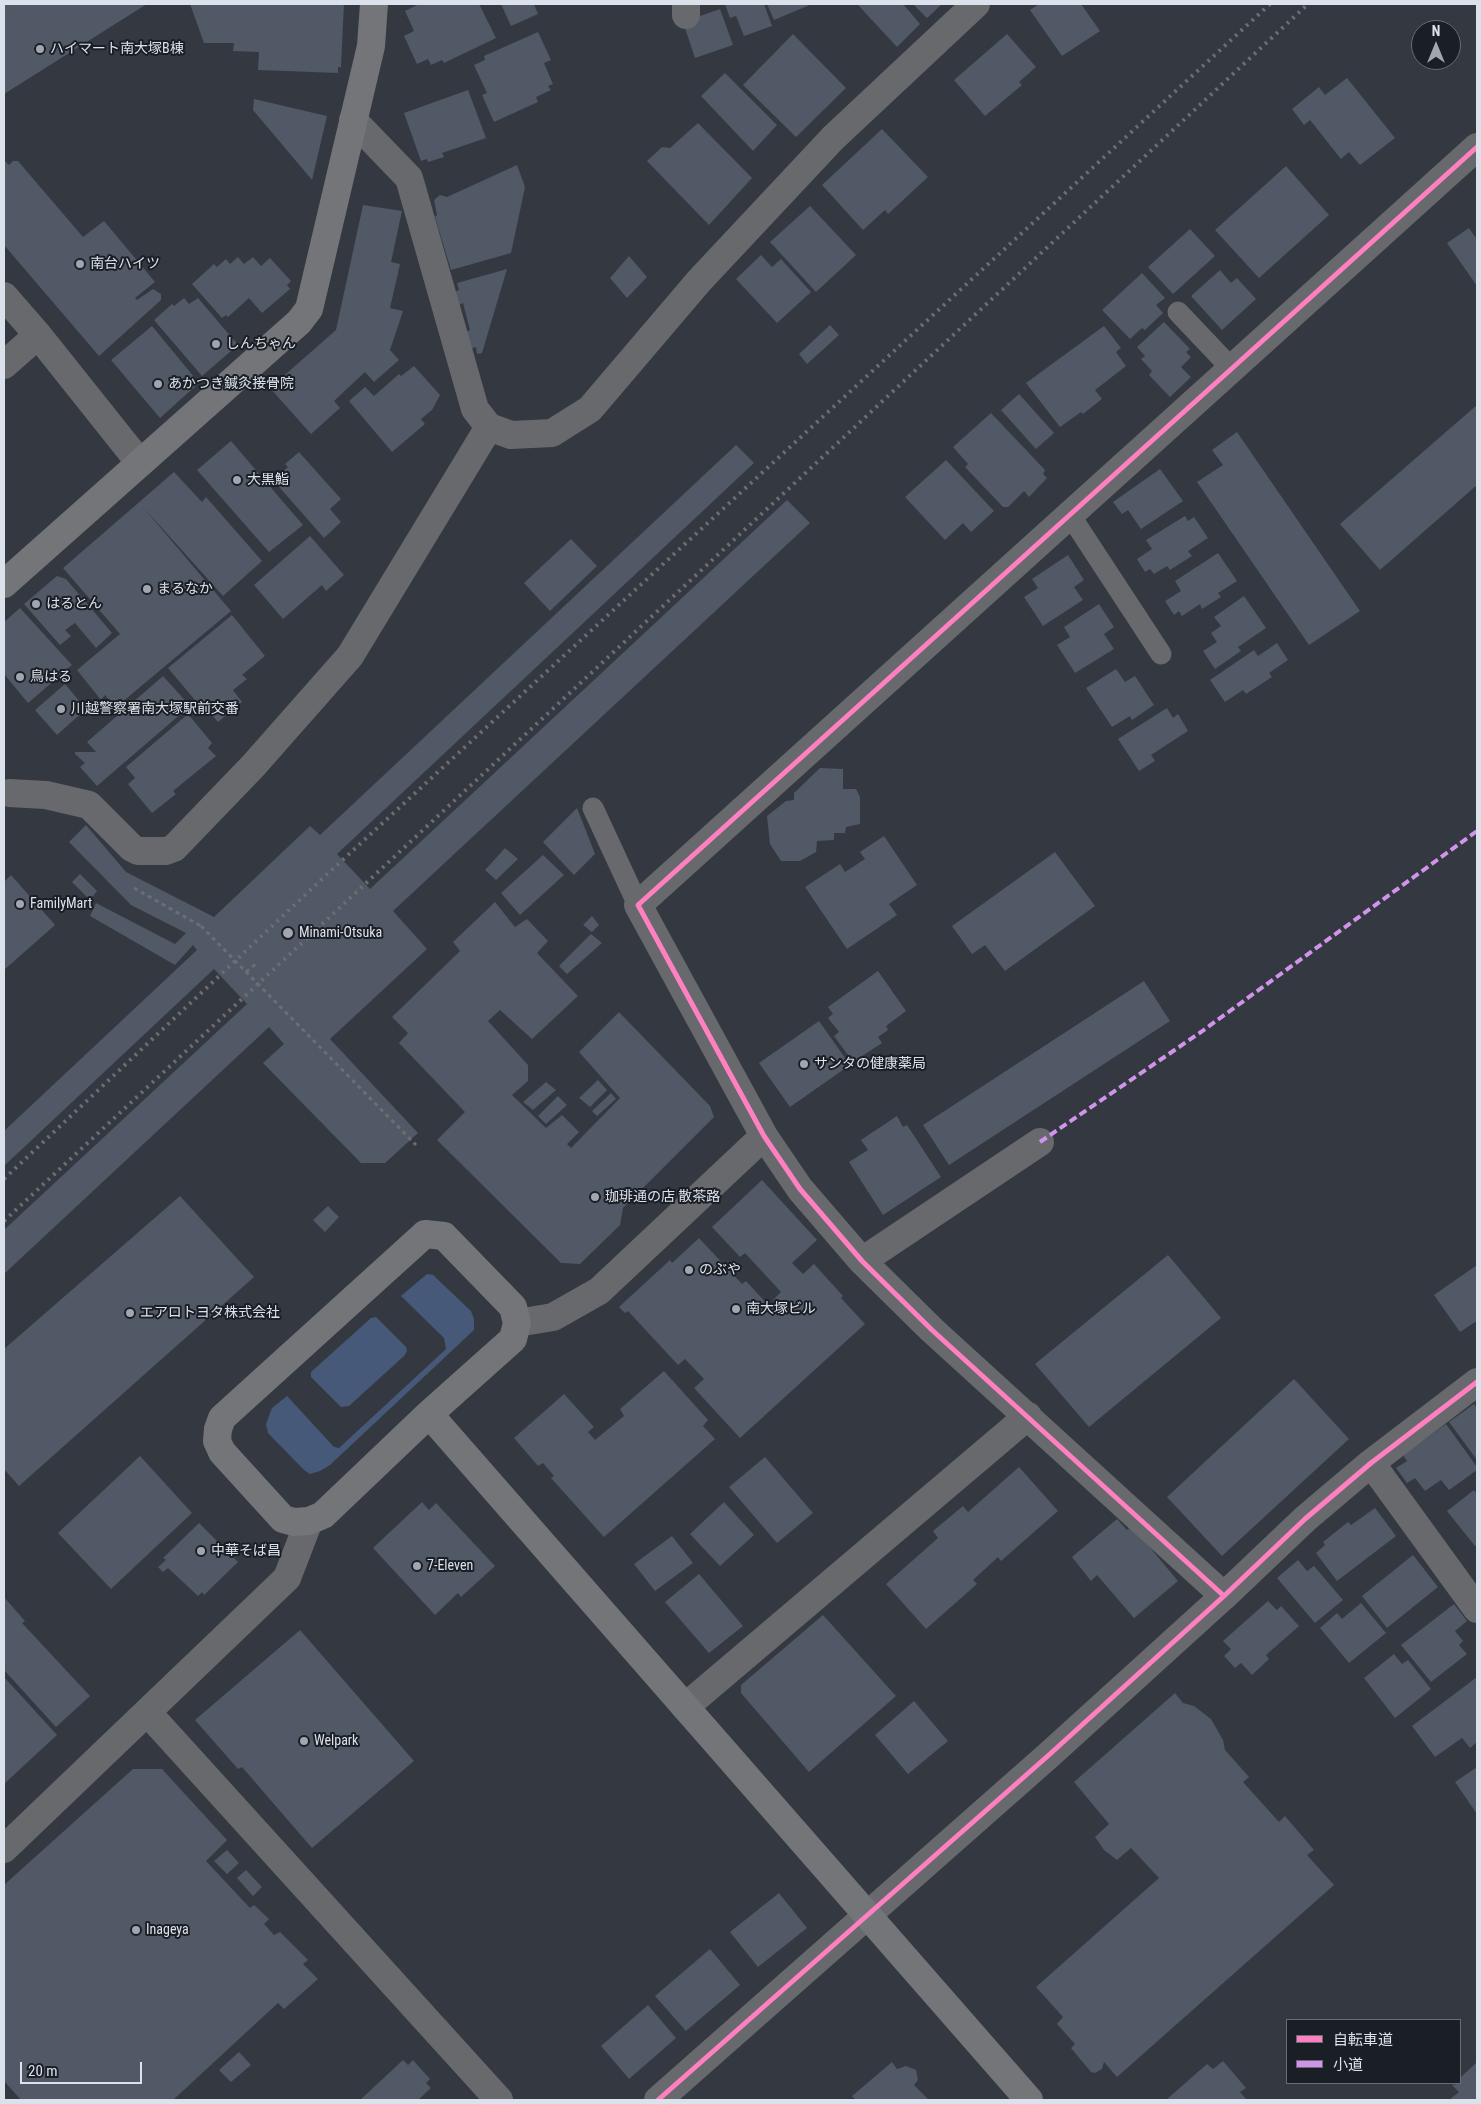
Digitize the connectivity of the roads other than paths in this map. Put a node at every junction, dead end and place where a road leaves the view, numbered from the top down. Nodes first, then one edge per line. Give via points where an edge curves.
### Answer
1 (374, 4) edge
2 (976, 4) edge
3 (353, 120) junction
4 (1477, 147) edge
5 (4, 296) edge
6 (1178, 312) dead end
7 (38, 335) junction
8 (4, 365) edge
9 (1232, 369) junction
10 (489, 426) junction
11 (140, 463) junction
12 (1070, 515) junction
13 (4, 584) edge
14 (1161, 654) dead end
15 (5, 792) edge
16 (593, 808) dead end
17 (638, 905) junction
18 (764, 1136) junction
19 (1040, 1142) dead end
20 (862, 1261) junction
21 (517, 1323) junction
22 (1477, 1382) edge
23 (428, 1414) junction
24 (1028, 1416) junction
25 (1371, 1463) junction
26 (309, 1521) junction
27 (1224, 1596) junction
28 (1477, 1609) edge
29 (685, 1707) junction
30 (147, 1712) junction
31 (4, 1849) edge
32 (867, 1916) junction
33 (499, 2100) edge
34 (658, 2100) edge
35 (1029, 2100) edge

1 - 3 street via 371,46
2 - 10 street via 833,138 699,281 590,410 552,433 511,435
3 - 10 street via 409,178 475,409
3 - 11 street via 309,309 299,322
4 - 9 street
5 - 7 street
6 - 9 lane
7 - 8 street
7 - 11 street
9 - 12 street
10 - 15 street via 350,656 253,766 174,848 132,848 89,805 46,795
11 - 13 street
12 - 14 lane
12 - 17 street
16 - 17 lane
17 - 18 street
18 - 20 street via 800,1189
18 - 21 street via 599,1291 553,1317
19 - 20 street
20 - 24 street via 932,1330
21 - 23 street via 513,1338
21 - 26 street via 513,1307 444,1236 425,1234 222,1418 217,1441 222,1452 283,1518 294,1522
22 - 25 street
23 - 26 street via 323,1515
23 - 29 street
24 - 27 street
24 - 29 street
25 - 27 street
25 - 28 street
26 - 30 street via 287,1578
27 - 32 street
29 - 32 street
30 - 31 street
30 - 33 street
32 - 34 street
32 - 35 street

